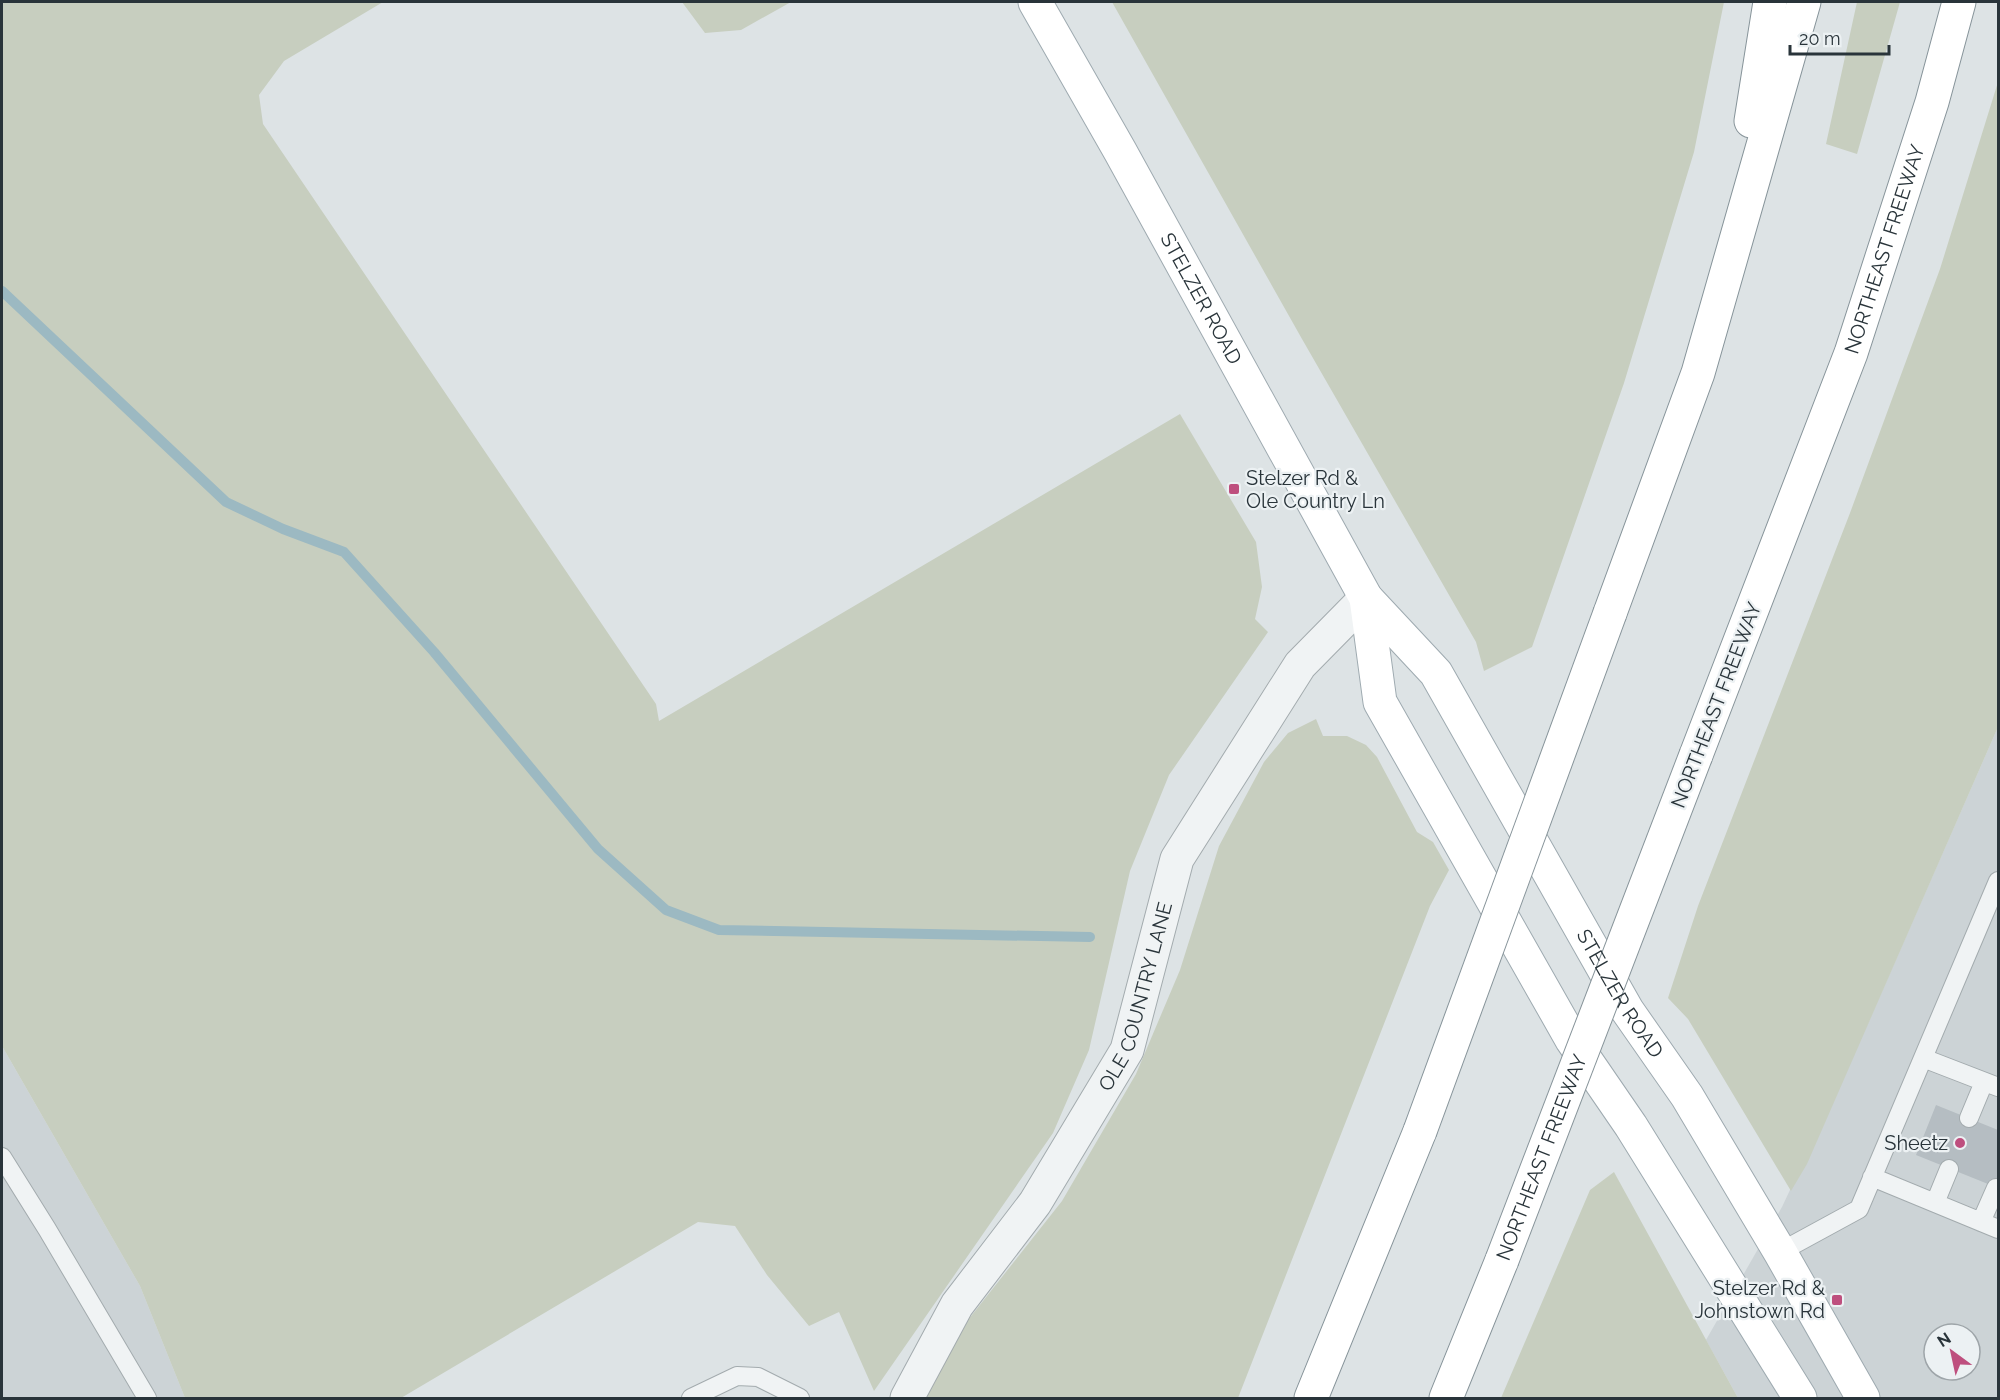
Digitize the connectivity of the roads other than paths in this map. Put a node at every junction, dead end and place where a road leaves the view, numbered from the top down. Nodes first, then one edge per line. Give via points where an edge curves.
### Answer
1 (1035, 2) edge
2 (1770, 2) edge
3 (1804, 2) edge
4 (1959, 2) edge
5 (1727, 270) junction
6 (1366, 598) junction
7 (1998, 881) edge
8 (1923, 1058) junction
9 (1991, 1084) edge
10 (1969, 1118) dead end
11 (2, 1157) edge
12 (1949, 1169) dead end
13 (1872, 1177) junction
14 (1996, 1188) dead end
15 (1935, 1203) junction
16 (1981, 1222) junction
17 (1998, 1229) edge
18 (1780, 1252) junction
19 (147, 1398) edge
20 (691, 1398) edge
21 (800, 1398) edge
22 (907, 1398) edge
23 (1311, 1398) edge
24 (1446, 1398) edge
25 (1800, 1398) edge
26 (1863, 1398) edge

1 - 6 main road, STELZER ROAD
2 - 5 main road
3 - 5 main road
4 - 24 main road, NORTHEAST FREEWAY, bridge via 1932,102 1851,353
5 - 23 main road, bridge via 1698,373 1420,1131
6 - 18 main road, STELZER ROAD via 1436,673 1627,1010 1687,1096
6 - 22 street, OLE COUNTRY LANE via 1300,665 1177,859 1127,1050 1035,1203 957,1305
6 - 25 main road, STELZER ROAD via 1380,702 1572,1040 1631,1126
7 - 8 lane
8 - 9 lane
8 - 13 lane
9 - 10 lane
11 - 19 lane
12 - 15 lane
13 - 15 lane
13 - 18 lane via 1858,1209
14 - 16 lane
15 - 16 lane
16 - 17 lane
18 - 26 main road, STELZER ROAD
20 - 21 lane via 737,1376 758,1377

